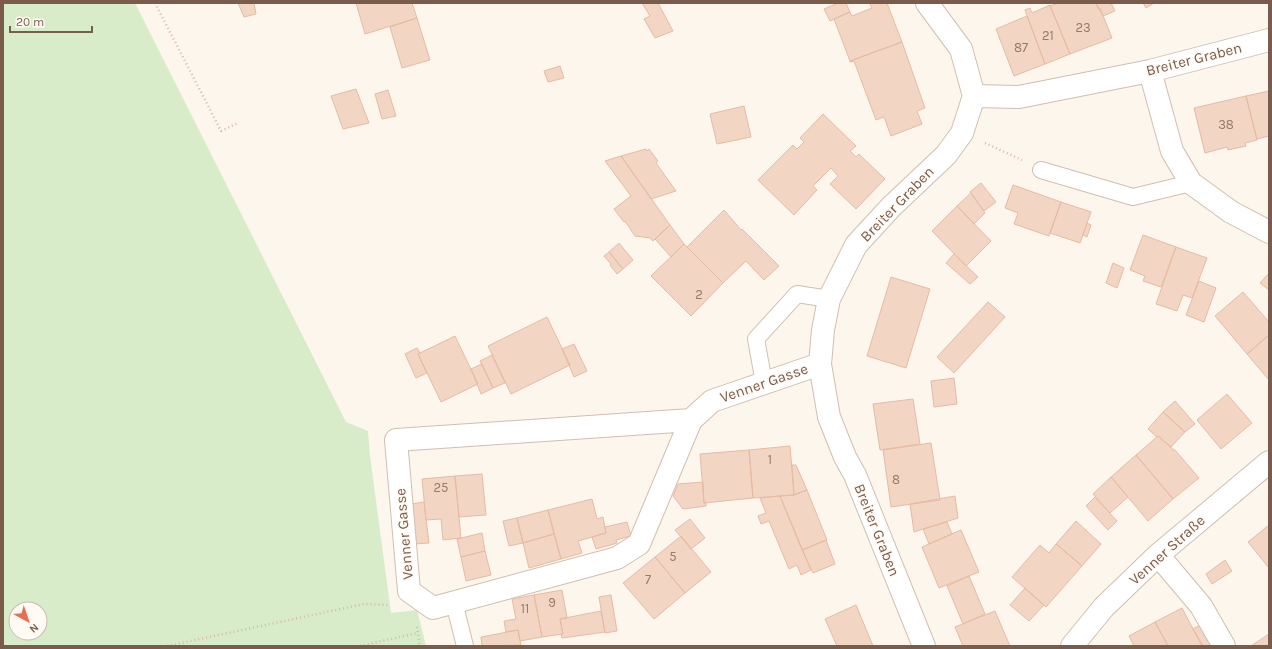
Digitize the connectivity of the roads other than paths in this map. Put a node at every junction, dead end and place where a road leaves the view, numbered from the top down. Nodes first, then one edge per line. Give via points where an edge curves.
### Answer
1 (927, 3) edge
2 (1269, 40) edge
3 (1150, 71) junction
4 (974, 96) junction
5 (1041, 170) road end
6 (1191, 183) junction
7 (1269, 232) edge
8 (829, 299) junction
9 (820, 364) junction
10 (764, 383) junction
11 (691, 420) junction
12 (1269, 462) edge
13 (1158, 555) junction
14 (454, 602) junction
15 (465, 646) edge
16 (924, 646) edge
17 (1072, 646) edge
18 (1224, 646) edge

1 - 4 street via 961,49
2 - 3 street, Breiter Graben
3 - 4 street, Breiter Graben via 1020,97
3 - 6 street via 1172,151
4 - 8 street, Breiter Graben via 962,133 946,155 891,207 856,245
5 - 6 lane via 1133,197
6 - 7 street via 1231,212
8 - 9 street, Breiter Graben
8 - 10 lane via 797,294 756,339
9 - 10 street, Venner Gasse
9 - 16 street, Breiter Graben via 830,418
10 - 11 street, Venner Gasse via 712,401
11 - 14 street, Venner Gasse via 639,544 617,558
11 - 14 street, Venner Gasse via 396,440 409,591 433,608
12 - 13 street, Venner Straße
13 - 17 street, Venner Straße via 1104,607
13 - 18 street via 1201,606
14 - 15 lane

